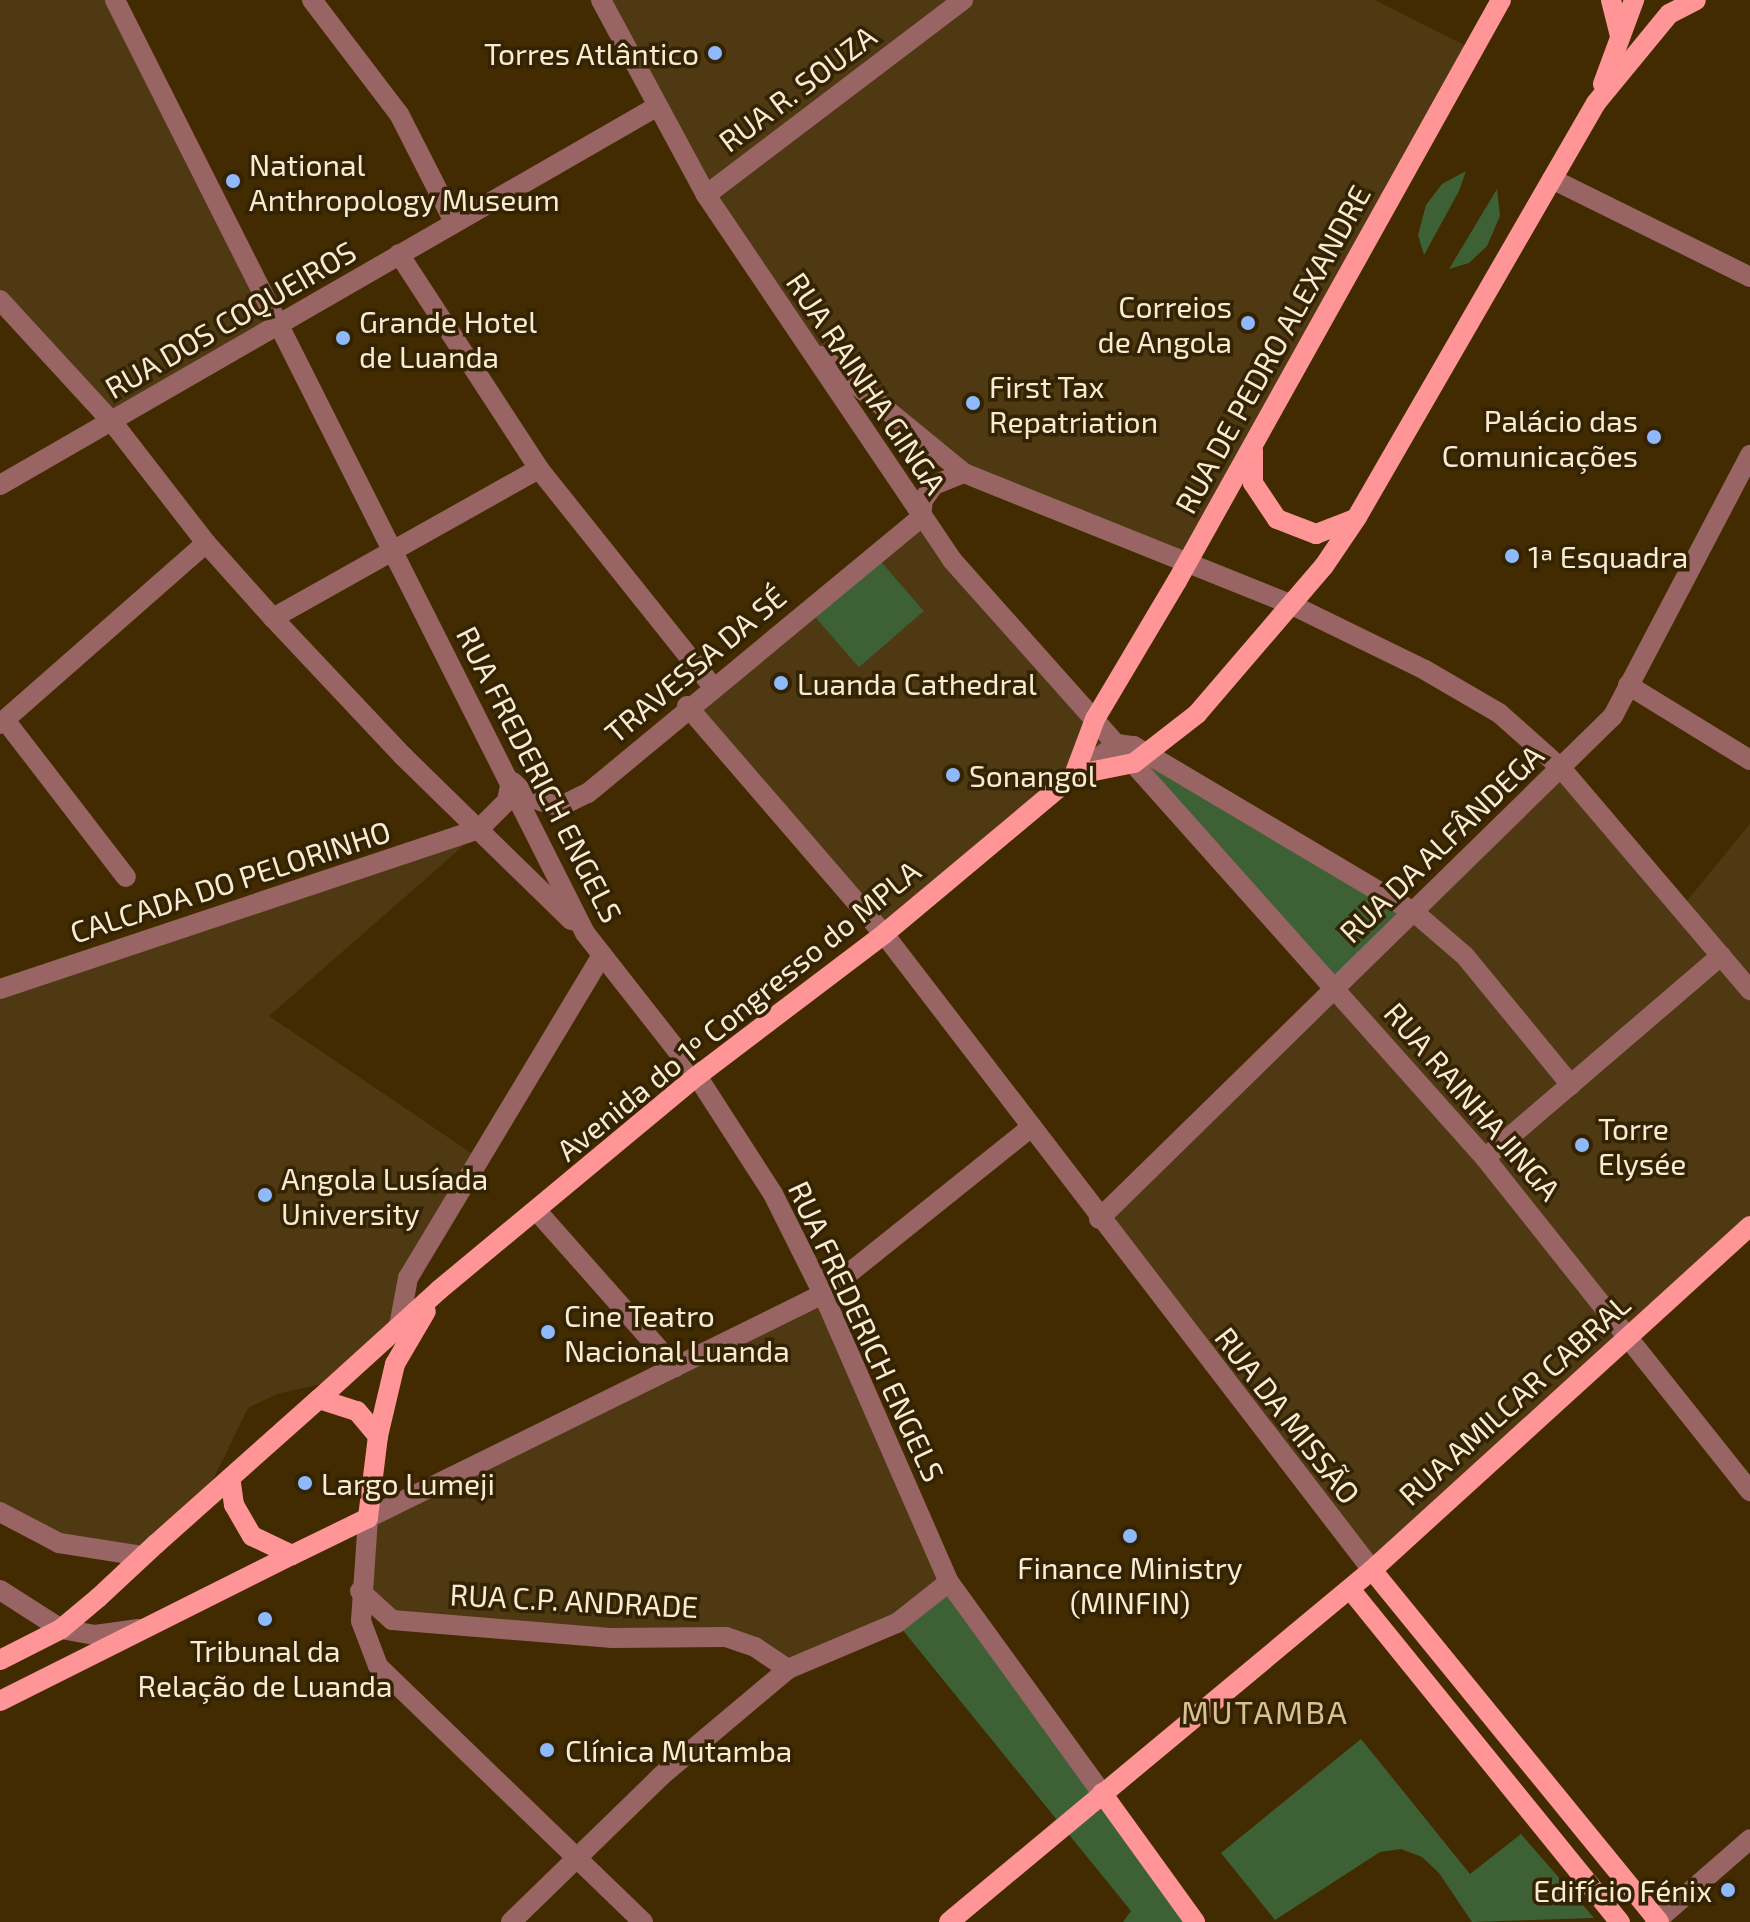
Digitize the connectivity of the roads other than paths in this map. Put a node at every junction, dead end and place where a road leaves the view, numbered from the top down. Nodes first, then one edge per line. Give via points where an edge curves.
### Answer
1 (115, 0) edge
2 (312, 0) edge
3 (601, 0) edge
4 (963, 0) edge
5 (1611, 0) edge
6 (1634, 0) edge
7 (1696, 0) edge
8 (1499, 1) edge
9 (1620, 40) junction
10 (1596, 103) junction
11 (656, 107) junction
12 (1552, 179) junction
13 (706, 195) junction
14 (454, 222) junction
15 (399, 254) junction
16 (1750, 277) edge
17 (0, 300) edge
18 (277, 325) junction
19 (805, 343) junction
20 (113, 423) junction
21 (1253, 445) junction
22 (1750, 455) edge
23 (539, 469) junction
24 (964, 473) junction
25 (0, 485) edge
26 (1357, 517) junction
27 (921, 518) junction
28 (206, 543) junction
29 (393, 552) junction
30 (1187, 564) junction
31 (1292, 605) junction
32 (273, 618) junction
33 (1628, 685) junction
34 (712, 686) junction
35 (687, 706) junction
36 (1095, 719) junction
37 (2, 722) edge
38 (1117, 744) junction
39 (1142, 758) junction
40 (1750, 760) edge
41 (1561, 768) junction
42 (1074, 775) junction
43 (506, 778) junction
44 (479, 829) junction
45 (126, 877) dead end
46 (1414, 912) junction
47 (585, 933) junction
48 (884, 934) junction
49 (602, 955) junction
50 (1721, 956) junction
51 (1336, 988) junction
52 (0, 989) edge
53 (1750, 990) edge
54 (697, 1076) junction
55 (1571, 1085) junction
56 (1030, 1128) junction
57 (1485, 1158) junction
58 (536, 1210) junction
59 (1099, 1219) junction
60 (1750, 1226) edge
61 (439, 1290) junction
62 (823, 1294) junction
63 (399, 1326) junction
64 (1630, 1334) junction
65 (675, 1367) junction
66 (319, 1399) junction
67 (378, 1436) junction
68 (230, 1478) junction
69 (1750, 1491) edge
70 (0, 1512) edge
71 (368, 1518) junction
72 (292, 1555) junction
73 (142, 1556) junction
74 (1372, 1570) junction
75 (949, 1582) junction
76 (1350, 1589) junction
77 (0, 1590) edge
78 (360, 1591) junction
79 (61, 1629) junction
80 (143, 1629) junction
81 (0, 1660) edge
82 (788, 1669) junction
83 (0, 1701) edge
84 (1102, 1793) junction
85 (1750, 1839) edge
86 (574, 1859) junction
87 (1657, 1921) edge
88 (511, 1922) edge
89 (643, 1922) edge
90 (949, 1922) edge
91 (1195, 1922) edge
92 (1620, 1922) edge

1 - 18 street, RUA FREDERICH ENGELS
2 - 14 street via 348,40 399,114
3 - 11 street, RUA RAINHA GINGA
4 - 13 street, RUA R. SOUZA
5 - 9 main road
6 - 9 main road
7 - 10 main road via 1669,14
8 - 21 main road, RUA DE PEDRO ALEXANDRE
9 - 10 main road
10 - 12 main road
11 - 13 street, RUA RAINHA GINGA
11 - 14 street, RUA DOS COQUEIROS
12 - 16 street
12 - 26 main road
13 - 19 street, RUA RAINHA GINGA
14 - 15 street, RUA DOS COQUEIROS
15 - 18 street, RUA DOS COQUEIROS
15 - 23 street
17 - 20 street
18 - 20 street, RUA DOS COQUEIROS
18 - 29 street, RUA FREDERICH ENGELS
19 - 24 street
19 - 27 street, RUA RAINHA GINGA
20 - 25 street, RUA DOS COQUEIROS
20 - 28 street
21 - 26 main road via 1253,483 1277,519 1316,534
21 - 30 main road, RUA DE PEDRO ALEXANDRE
22 - 33 street, RUA DA ALFÂNDEGA
23 - 29 street
23 - 34 street
24 - 27 street via 934,485 923,500
24 - 30 street
26 - 31 main road
27 - 34 street, TRAVESSA DA SÉ
27 - 36 street, RUA RAINHA GINGA via 958,567
28 - 32 street
28 - 37 street
29 - 32 street
29 - 43 street, RUA FREDERICH ENGELS
30 - 31 street
30 - 36 main road, RUA DE PEDRO ALEXANDRE
31 - 39 main road via 1197,714
31 - 41 street via 1499,713
32 - 44 street
33 - 40 street
33 - 41 street, RUA DA ALFÂNDEGA via 1613,716
34 - 35 street, TRAVESSA DA SÉ
35 - 43 street, TRAVESSA DA SÉ via 588,793 561,806 527,796
35 - 48 street, RUA DA MISSÃO
36 - 38 street, RUA RAINHA GINGA
36 - 42 main road, Avenida do 1º Congresso do MPLA
37 - 45 street
38 - 39 street
38 - 42 street
39 - 42 main road, Avenida do 1º Congresso do MPLA
39 - 46 street
39 - 51 street, RUA RAINHA JINGA
41 - 46 street, RUA DA ALFÂNDEGA
41 - 50 street
42 - 48 main road, Avenida do 1º Congresso do MPLA
43 - 44 street via 507,801
43 - 47 street, RUA FREDERICH ENGELS
44 - 47 street
44 - 52 street, CALCADA DO PELORINHO
46 - 51 street, RUA DA ALFÂNDEGA
46 - 55 street via 1465,956
47 - 49 street, RUA FREDERICH ENGELS
48 - 54 main road, Avenida do 1º Congresso do MPLA
48 - 56 street, RUA DA MISSÃO
49 - 54 street, RUA FREDERICH ENGELS
49 - 63 street via 408,1278
50 - 53 street
50 - 55 street
51 - 57 street, RUA RAINHA JINGA
51 - 59 street, RUA DA ALFÂNDEGA
54 - 58 main road, Avenida do 1º Congresso do MPLA
54 - 62 street, RUA FREDERICH ENGELS via 773,1194
55 - 57 street
56 - 59 street, RUA DA MISSÃO
56 - 62 street
57 - 64 street, RUA RAINHA JINGA
58 - 61 main road, Avenida do 1º Congresso do MPLA
58 - 65 street
59 - 74 street, RUA DA MISSÃO
60 - 64 main road, RUA AMILCAR CABRAL
61 - 63 main road, Avenida do 1º Congresso do MPLA
61 - 67 main road, Avenida do 1º Congresso do MPLA via 395,1364
62 - 65 street
62 - 75 street, RUA FREDERICH ENGELS
63 - 66 main road, Avenida do 1º Congresso do MPLA
64 - 69 street, RUA RAINHA JINGA
64 - 74 main road, RUA AMILCAR CABRAL
65 - 71 street
66 - 67 main road via 357,1411
66 - 68 main road
67 - 71 main road
68 - 72 main road via 234,1505 252,1536
68 - 73 main road
70 - 73 street via 70,1546
71 - 72 main road
71 - 78 street
72 - 80 main road
73 - 79 main road
74 - 76 main road, RUA AMILCAR CABRAL
74 - 87 main road, RUA DA MISSÃO
75 - 82 street via 897,1623
75 - 84 street, RUA FREDERICH ENGELS
76 - 84 main road, RUA AMILCAR CABRAL
76 - 92 main road
77 - 79 street
78 - 82 street, RUA C.P. ANDRADE via 392,1620 612,1638 726,1637 755,1647
78 - 86 street via 361,1621 378,1666
79 - 80 street via 95,1635
79 - 81 main road
80 - 83 main road
82 - 86 street via 661,1776
84 - 90 main road, RUA AMILCAR CABRAL
84 - 91 main road
85 - 87 street
86 - 88 street
86 - 89 street

